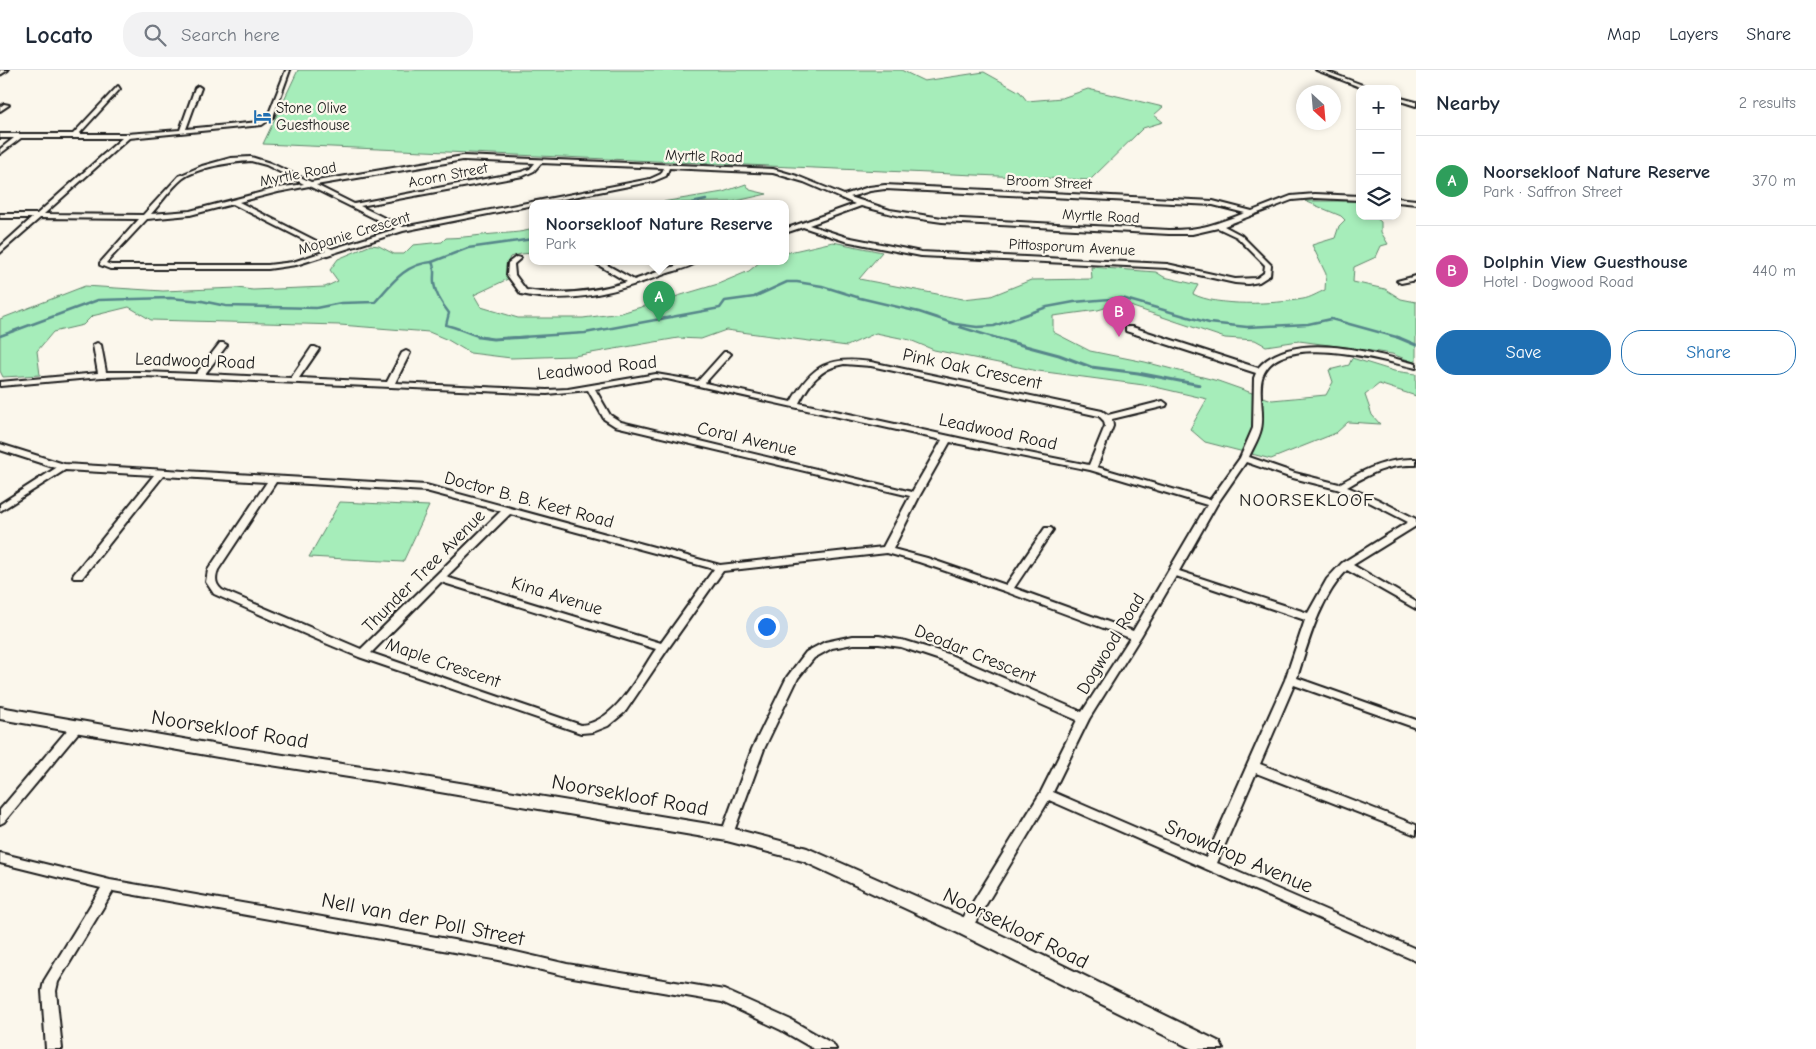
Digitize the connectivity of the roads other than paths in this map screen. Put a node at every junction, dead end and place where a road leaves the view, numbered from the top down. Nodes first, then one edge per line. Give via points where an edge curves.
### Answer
1 (5, 70) edge
2 (288, 70) edge
3 (1318, 70) edge
4 (0, 72) edge
5 (1360, 85) edge
6 (118, 88) dead end
7 (198, 88) dead end
8 (1401, 99) edge
9 (1416, 104) edge
10 (6, 105) dead end
11 (0, 109) edge
12 (182, 132) junction
13 (0, 136) edge
14 (20, 136) junction
15 (127, 136) junction
16 (74, 137) junction
17 (0, 152) edge
18 (540, 161) junction
19 (667, 167) junction
20 (310, 184) junction
21 (844, 197) junction
22 (1356, 198) edge
23 (553, 200) edge
24 (1401, 200) edge
25 (234, 202) junction
26 (1416, 202) edge
27 (861, 204) junction
28 (356, 205) junction
29 (529, 205) edge
30 (1253, 213) junction
31 (0, 216) edge
32 (38, 216) junction
33 (142, 217) junction
34 (803, 225) junction
35 (1220, 226) junction
36 (402, 229) junction
37 (789, 229) edge
38 (0, 251) edge
39 (332, 252) junction
40 (518, 258) dead end
41 (602, 265) edge
42 (684, 265) edge
43 (1416, 278) edge
44 (1401, 281) dead end
45 (633, 282) junction
46 (1129, 329) dead end
47 (223, 344) dead end
48 (97, 345) dead end
49 (315, 348) dead end
50 (406, 353) dead end
51 (727, 354) dead end
52 (1416, 366) edge
53 (1261, 372) junction
54 (102, 375) junction
55 (199, 376) junction
56 (293, 381) junction
57 (0, 384) edge
58 (701, 384) junction
59 (390, 385) junction
60 (590, 388) junction
61 (794, 404) junction
62 (1163, 404) dead end
63 (1106, 418) junction
64 (948, 438) junction
65 (0, 447) edge
66 (1244, 458) junction
67 (1416, 462) edge
68 (63, 467) junction
69 (1092, 468) junction
70 (160, 474) junction
71 (274, 479) junction
72 (1340, 487) junction
73 (915, 495) junction
74 (1212, 504) junction
75 (0, 508) edge
76 (507, 511) junction
77 (1415, 523) edge
78 (1048, 530) dead end
79 (887, 550) junction
80 (1346, 565) junction
81 (720, 568) junction
82 (1174, 572) junction
83 (78, 576) dead end
84 (440, 578) junction
85 (1008, 589) junction
86 (1416, 606) edge
87 (1311, 618) junction
88 (1136, 636) junction
89 (663, 647) junction
90 (363, 654) junction
91 (1291, 680) junction
92 (0, 713) edge
93 (1084, 718) junction
94 (1416, 724) edge
95 (78, 725) junction
96 (1252, 766) junction
97 (1046, 794) junction
98 (0, 819) edge
99 (1416, 830) edge
100 (727, 834) junction
101 (0, 858) edge
102 (1210, 864) junction
103 (110, 885) junction
104 (965, 927) junction
105 (1416, 955) edge
106 (54, 1049) edge
107 (828, 1049) edge
108 (1213, 1049) edge

1 - 4 street
2 - 12 street via 270,117 260,124
3 - 5 street
6 - 16 street
7 - 12 street
8 - 9 street
10 - 11 street
12 - 15 street
13 - 14 street
14 - 16 street
14 - 17 street
15 - 16 street
15 - 32 street
18 - 19 street, Myrtle Road
18 - 20 street, Myrtle Road via 456,158
18 - 28 street, Acorn Street via 523,174
19 - 21 street, Myrtle Road via 773,171
19 - 23 street, Mopanie Crescent via 664,175 647,182
20 - 25 street, Myrtle Road
20 - 28 street
20 - 33 street via 261,161 241,159 224,162 204,166 180,177
21 - 27 street, Myrtle Road
21 - 30 street, Broom Street via 869,188 894,188 1212,203
22 - 30 street, Myrtle Road via 1299,196
24 - 26 street
25 - 33 street, Myrtle Road via 206,210
25 - 39 street
27 - 34 street
27 - 35 street, Myrtle Road via 942,220 1169,232 1201,231
28 - 36 street
29 - 36 street, Mopanie Crescent
30 - 35 street, Myrtle Road
31 - 32 street, Myrtle Road
32 - 33 street, Myrtle Road
32 - 38 street
33 - 39 street, Mopanie Crescent via 102,265 110,268 268,267 306,262
34 - 35 street, Pittosporum Avenue via 845,239 921,254 1143,264 1171,266 1228,281 1264,278 1268,274 1268,265 1239,236
34 - 37 street
36 - 39 street, Mopanie Crescent
40 - 45 street via 511,263 511,275 524,292 537,295 587,295
41 - 45 street
42 - 45 street
43 - 44 street
46 - 53 street
47 - 55 street
48 - 54 street
49 - 56 street
50 - 59 street
51 - 58 street
52 - 53 street via 1360,352 1317,348 1275,358
53 - 66 street, Dogwood Road via 1258,378 1257,428
54 - 55 street, Leadwood Road
54 - 57 street, Leadwood Road
55 - 56 street, Leadwood Road
56 - 59 street, Leadwood Road
58 - 60 street, Leadwood Road via 656,376
58 - 61 street, Leadwood Road
59 - 60 street, Leadwood Road via 547,392
60 - 73 street, Coral Avenue via 607,417 618,424
61 - 63 street, Pink Oak Crescent via 823,366 854,361 1095,412
61 - 64 street, Leadwood Road
62 - 63 street
63 - 69 street via 1109,426
64 - 69 street, Leadwood Road
64 - 73 street
65 - 68 street, Doctor B. B. Keet Road
66 - 72 street
66 - 74 street, Dogwood Road
67 - 72 street via 1386,463
68 - 70 street, Doctor B. B. Keet Road
68 - 75 street
69 - 74 street, Leadwood Road
70 - 71 street, Doctor B. B. Keet Road
70 - 83 street
71 - 76 street, Doctor B. B. Keet Road via 426,488
71 - 90 street, Maple Crescent via 216,564 211,575 212,584 228,597
72 - 77 street via 1374,500
73 - 79 street
74 - 82 street, Dogwood Road
76 - 81 street, Doctor B. B. Keet Road
76 - 84 street, Thunder Tree Avenue
77 - 80 street
78 - 85 street
79 - 81 street, Doctor B. B. Keet Road
79 - 85 street
80 - 86 street
80 - 87 street via 1331,581
81 - 89 street, Maple Crescent
82 - 87 street
82 - 88 street, Dogwood Road
84 - 89 street, Kina Avenue
84 - 90 street, Thunder Tree Avenue
85 - 88 street
87 - 91 street
88 - 93 street, Dogwood Road
89 - 90 street, Maple Crescent via 615,716 593,728 581,729
91 - 94 street
91 - 96 street
92 - 95 street, Noorsekloof Road
93 - 97 street, Dogwood Road
93 - 100 street, Deodar Crescent via 944,657 902,644 853,640 829,645 810,655 793,677 758,749
95 - 98 street
95 - 100 street, Noorsekloof Road
96 - 99 street
96 - 102 street
97 - 102 street, Snowdrop Avenue
97 - 104 street, Dogwood Road
100 - 104 street, Noorsekloof Road via 807,855
101 - 103 street, Nell van der Poll Street
102 - 105 street, Snowdrop Avenue
103 - 106 street via 51,981
103 - 107 street, Nell van der Poll Street via 724,996
104 - 108 street, Noorsekloof Road

